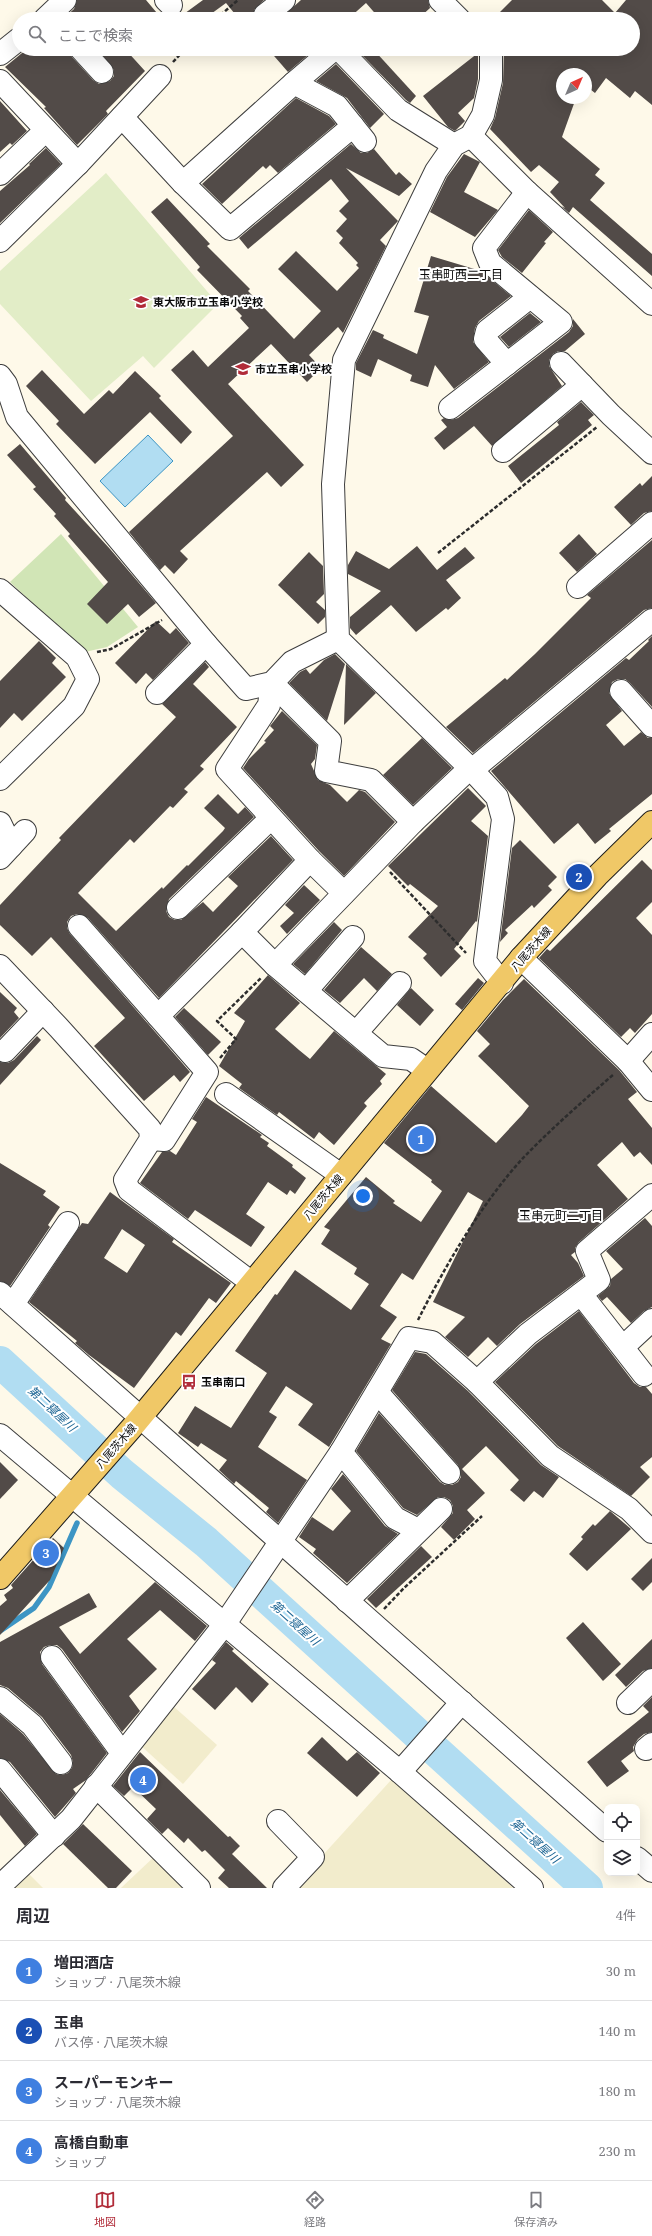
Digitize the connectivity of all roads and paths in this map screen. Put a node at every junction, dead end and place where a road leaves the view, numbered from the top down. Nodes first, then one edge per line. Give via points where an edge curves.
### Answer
1 (238, 0) edge
2 (284, 0) edge
3 (440, 0) edge
4 (224, 12) edge
5 (269, 12) edge
6 (452, 12) edge
7 (12, 45) edge
8 (0, 54) edge
9 (87, 56) edge
10 (326, 56) edge
11 (346, 56) edge
12 (491, 56) edge
13 (102, 72) dead end
14 (160, 76) dead end
15 (0, 81) edge
16 (294, 83) junction
17 (122, 117) junction
18 (46, 130) junction
19 (462, 141) junction
20 (78, 164) junction
21 (0, 174) edge
22 (183, 183) junction
23 (527, 192) junction
24 (0, 241) edge
25 (530, 297) junction
26 (652, 304) edge
27 (561, 363) dead end
28 (507, 364) junction
29 (0, 376) edge
30 (582, 385) junction
31 (450, 408) dead end
32 (611, 415) junction
33 (503, 452) dead end
34 (652, 453) edge
35 (652, 523) edge
36 (438, 554) dead end
37 (578, 587) dead end
38 (0, 590) edge
39 (178, 611) junction
40 (652, 620) edge
41 (338, 639) junction
42 (206, 644) junction
43 (77, 657) junction
44 (272, 683) junction
45 (621, 691) dead end
46 (157, 693) dead end
47 (652, 726) edge
48 (471, 769) junction
49 (0, 779) edge
50 (271, 818) junction
51 (413, 822) junction
52 (0, 823) edge
53 (650, 829) edge
54 (12, 845) edge
55 (377, 859) junction
56 (310, 860) junction
57 (344, 893) junction
58 (178, 908) dead end
59 (79, 926) dead end
60 (242, 932) junction
61 (353, 937) dead end
62 (471, 958) dead end
63 (521, 958) junction
64 (275, 964) junction
65 (2, 974) edge
66 (400, 982) dead end
67 (502, 983) junction
68 (306, 991) junction
69 (43, 1011) junction
70 (158, 1016) junction
71 (356, 1033) junction
72 (652, 1034) edge
73 (5, 1051) dead end
74 (628, 1061) junction
75 (428, 1070) junction
76 (207, 1072) junction
77 (652, 1090) edge
78 (226, 1094) dead end
79 (151, 1138) junction
80 (341, 1175) junction
81 (652, 1195) edge
82 (68, 1223) dead end
83 (252, 1283) junction
84 (581, 1294) junction
85 (6, 1299) edge
86 (652, 1320) edge
87 (409, 1338) junction
88 (623, 1348) junction
89 (644, 1375) dead end
90 (477, 1382) junction
91 (377, 1392) junction
92 (138, 1421) junction
93 (0, 1436) edge
94 (341, 1452) junction
95 (449, 1473) dead end
96 (74, 1494) junction
97 (441, 1509) dead end
98 (482, 1516) dead end
99 (418, 1530) junction
100 (652, 1532) edge
101 (281, 1543) junction
102 (0, 1578) edge
103 (347, 1601) junction
104 (372, 1623) junction
105 (224, 1625) junction
106 (52, 1657) dead end
107 (652, 1680) edge
108 (0, 1698) edge
109 (462, 1702) junction
110 (628, 1703) dead end
111 (122, 1753) junction
112 (61, 1763) dead end
113 (0, 1770) edge
114 (400, 1772) junction
115 (96, 1786) junction
116 (278, 1822) dead end
117 (604, 1828) edge
118 (54, 1836) junction
119 (640, 1861) edge
120 (652, 1871) edge
121 (0, 1886) edge
122 (199, 1888) edge
123 (284, 1888) edge
124 (532, 1888) edge

1 - 4 path
2 - 5 street
3 - 6 street
7 - 8 street
9 - 13 street
10 - 16 street
11 - 19 street via 398,110
12 - 19 street via 490,80 483,115
14 - 17 street
15 - 18 street
16 - 22 street
16 - 22 street via 337,106 359,134 230,229
17 - 20 street
17 - 22 street
18 - 20 street
18 - 21 street
19 - 23 street
19 - 41 street via 436,171 344,360 333,484
20 - 24 street
23 - 25 street via 484,248 490,263
23 - 26 street
25 - 28 street via 487,331 485,339
25 - 28 street via 561,322
27 - 30 street
28 - 31 street
29 - 39 street via 6,384 17,417
30 - 32 street
30 - 33 street
32 - 34 street
32 - 36 path
35 - 37 street
38 - 43 street
39 - 42 street
39 - 43 path via 110,649
40 - 48 street
41 - 44 street via 292,662
41 - 48 street
42 - 44 street via 246,689
42 - 46 street
43 - 49 street via 88,679 74,706
44 - 50 street via 269,705 227,769
44 - 51 street via 330,741 326,771 371,780
45 - 47 street
48 - 51 street
48 - 67 street via 497,797 503,819 485,961
50 - 56 street
50 - 58 street
51 - 55 street
52 - 54 street
53 - 63 main road, 八尾茨木線 via 597,876
55 - 57 street
55 - 62 path
56 - 57 street
56 - 60 street
57 - 64 street
59 - 70 street
60 - 64 street
60 - 70 street
61 - 68 street
63 - 67 main road, 八尾茨木線
63 - 74 street
64 - 68 street
64 - 76 path via 217,1021 236,1039
65 - 69 street
66 - 71 street
67 - 75 main road, 八尾茨木線
68 - 71 street
69 - 73 street
69 - 79 street via 150,1129
70 - 76 street
71 - 75 street via 383,1056 410,1059
72 - 74 street
74 - 77 street
74 - 87 path via 524,1158 484,1209 440,1277
75 - 80 main road, 八尾茨木線
76 - 79 street via 164,1140
78 - 80 street
79 - 83 street via 125,1180 129,1190
80 - 83 main road, 八尾茨木線
81 - 84 street via 587,1251 599,1280
82 - 85 street
83 - 92 main road, 八尾茨木線
84 - 88 street
84 - 90 street via 528,1334
85 - 92 street
86 - 88 street
87 - 90 street via 432,1342
87 - 91 street
88 - 89 street
90 - 100 street via 550,1456 629,1509
91 - 94 street
91 - 95 street
92 - 96 main road, 八尾茨木線
92 - 101 street
93 - 96 street
94 - 99 street via 395,1518
94 - 101 street
96 - 102 main road, 八尾茨木線
96 - 105 street
97 - 99 street
98 - 104 path via 404,1588
99 - 103 street
101 - 103 street
101 - 105 street
103 - 104 street
104 - 109 street
105 - 111 street
105 - 114 street
106 - 111 street
107 - 110 street
108 - 112 street via 32,1725
109 - 114 street
109 - 117 street
111 - 115 street
113 - 118 street
114 - 124 street
115 - 118 street via 71,1819
115 - 122 street
116 - 123 street via 313,1857
118 - 121 street
119 - 120 street

